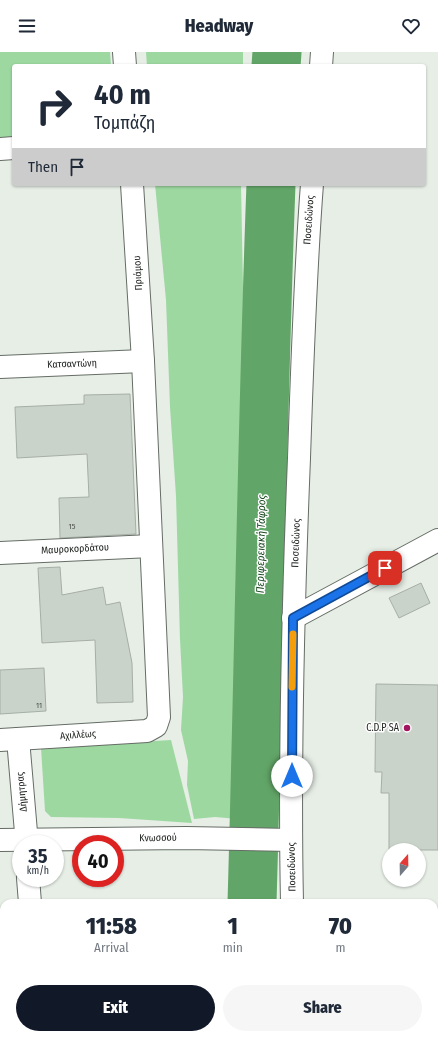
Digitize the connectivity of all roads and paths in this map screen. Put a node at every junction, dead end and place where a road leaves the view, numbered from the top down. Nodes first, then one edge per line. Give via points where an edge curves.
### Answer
1 (124, 52) edge
2 (322, 52) edge
3 (125, 64) edge
4 (321, 64) edge
5 (12, 148) edge
6 (0, 149) edge
7 (132, 186) edge
8 (312, 186) edge
9 (143, 361) junction
10 (0, 367) edge
11 (438, 540) edge
12 (151, 546) junction
13 (0, 553) edge
14 (293, 618) junction
15 (156, 726) joint
16 (9, 740) edge
17 (25, 835) edge
18 (0, 840) edge
19 (284, 840) junction
20 (12, 841) edge
21 (64, 841) edge
22 (29, 887) edge
23 (30, 899) edge
24 (291, 899) edge

1 - 3 street
2 - 4 street
5 - 6 street
7 - 9 street, Πριάμου
8 - 14 street, Ποσειδώνος
9 - 10 street, Κατσαντώνη
9 - 12 street, Πριάμου
11 - 14 street
12 - 13 street, Μαυροκορδάτου
12 - 15 street, Πριάμου via 159,717
14 - 19 street, Ποσειδώνος
15 - 16 street, Αχιλλέως via 147,731
16 - 17 street, Δήμητρας
18 - 20 street, Κνωσσού
19 - 21 street, Κνωσσού via 186,838
19 - 24 street, Ποσειδώνος
22 - 23 street

